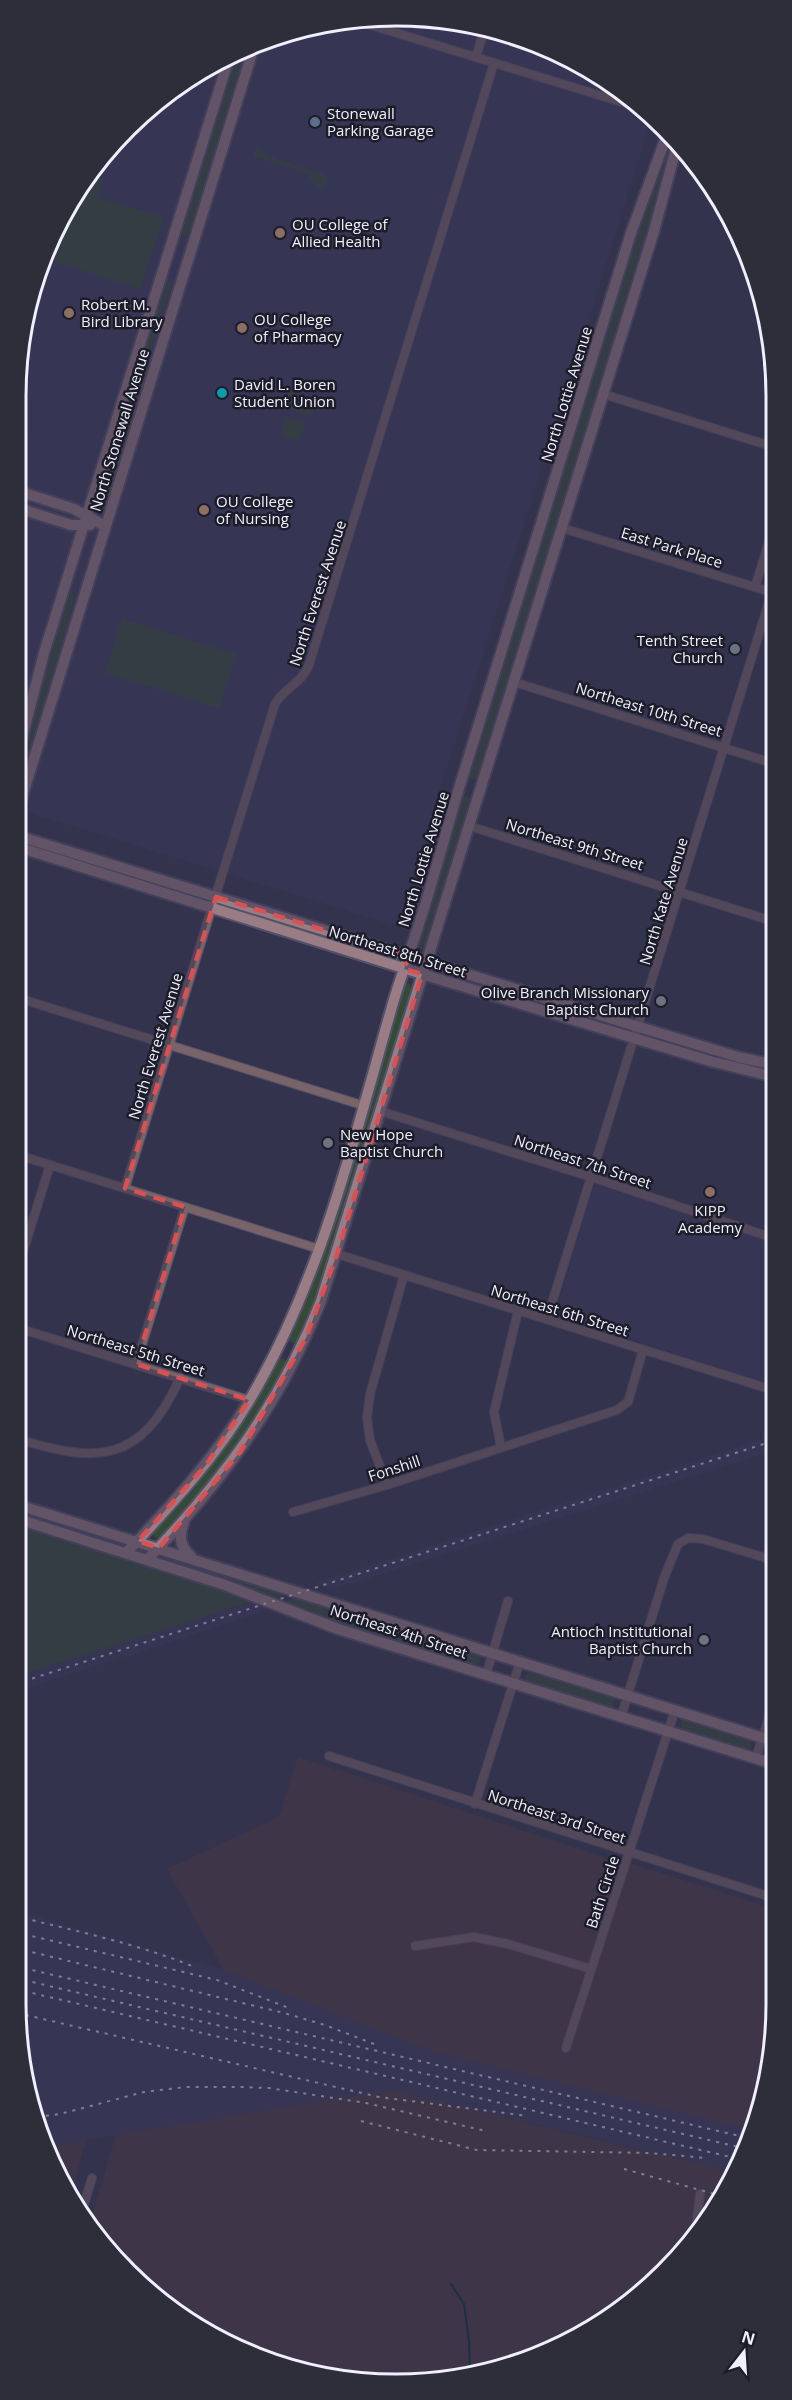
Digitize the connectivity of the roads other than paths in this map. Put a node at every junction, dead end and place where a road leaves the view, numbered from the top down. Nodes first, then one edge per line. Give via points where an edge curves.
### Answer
1 (374, 26) edge
2 (482, 36) edge
3 (251, 55) edge
4 (476, 57) junction
5 (494, 63) junction
6 (226, 67) edge
7 (622, 102) edge
8 (665, 141) edge
9 (675, 152) edge
10 (603, 394) junction
11 (766, 445) edge
12 (26, 494) edge
13 (26, 510) edge
14 (85, 520) junction
15 (105, 526) junction
16 (562, 528) junction
17 (766, 552) edge
18 (755, 587) junction
19 (766, 591) edge
20 (766, 615) edge
21 (514, 682) junction
22 (26, 723) edge
23 (724, 748) junction
24 (766, 761) edge
25 (26, 784) edge
26 (469, 826) junction
27 (26, 838) edge
28 (26, 849) edge
29 (680, 891) junction
30 (216, 897) junction
31 (212, 908) junction
32 (766, 919) edge
33 (409, 956) junction
34 (427, 961) junction
35 (404, 969) junction
36 (422, 974) junction
37 (26, 1000) edge
38 (639, 1028) junction
39 (634, 1038) junction
40 (168, 1045) junction
41 (766, 1063) edge
42 (766, 1075) edge
43 (365, 1106) junction
44 (380, 1112) junction
45 (26, 1157) edge
46 (50, 1164) junction
47 (591, 1176) junction
48 (125, 1188) junction
49 (185, 1207) junction
50 (766, 1236) edge
51 (26, 1242) edge
52 (319, 1248) junction
53 (336, 1254) junction
54 (405, 1275) junction
55 (518, 1311) junction
56 (546, 1319) junction
57 (26, 1330) edge
58 (644, 1350) junction
59 (136, 1364) junction
60 (180, 1378) junction
61 (766, 1388) edge
62 (249, 1400) junction
63 (26, 1441) edge
64 (501, 1447) junction
65 (387, 1485) junction
66 (26, 1507) edge
67 (293, 1512) dead end
68 (185, 1520) junction
69 (26, 1521) edge
70 (138, 1541) junction
71 (159, 1548) junction
72 (127, 1552) junction
73 (766, 1558) edge
74 (194, 1559) junction
75 (147, 1560) junction
76 (508, 1601) dead end
77 (492, 1653) junction
78 (520, 1662) junction
79 (486, 1675) junction
80 (513, 1684) junction
81 (627, 1695) junction
82 (675, 1710) junction
83 (621, 1717) junction
84 (766, 1725) edge
85 (668, 1731) junction
86 (762, 1737) junction
87 (766, 1738) edge
88 (329, 1756) dead end
89 (756, 1758) junction
90 (766, 1761) edge
91 (475, 1804) junction
92 (629, 1853) junction
93 (766, 1896) edge
94 (415, 1946) dead end
95 (591, 1969) junction
96 (566, 2048) dead end
97 (92, 2178) dead end
98 (700, 2194) dead end
99 (84, 2204) edge
100 (697, 2220) edge

1 - 4 street
2 - 4 street
3 - 15 main road, North Stonewall Avenue
4 - 5 street
5 - 7 street
5 - 30 street, North Everest Avenue via 309,665 303,677 275,704
6 - 14 main road, North Stonewall Avenue
8 - 33 main road, North Lottie Avenue via 628,245
9 - 10 main road
10 - 11 street
10 - 16 main road
12 - 14 main road via 74,509
13 - 14 main road via 72,525
14 - 15 main road
14 - 22 main road, North Stonewall Avenue
15 - 25 main road, North Stonewall Avenue
16 - 18 street, East Park Place
16 - 21 main road
17 - 18 street
18 - 19 street, East Park Place
20 - 23 street, North Kate Avenue
21 - 23 street, Northeast 10th Street
21 - 26 main road
23 - 24 street, Northeast 10th Street
23 - 29 street, North Kate Avenue
26 - 29 street, Northeast 9th Street
26 - 34 main road
27 - 30 main road, Northeast 8th Street
28 - 31 main road, Northeast 8th Street
29 - 32 street, Northeast 9th Street
29 - 38 street, North Kate Avenue
30 - 31 street, North Everest Avenue
30 - 33 main road, Northeast 8th Street
31 - 35 main road, Northeast 8th Street
31 - 40 street, North Everest Avenue
33 - 34 main road, Northeast 8th Street
33 - 35 main road, North Lottie Avenue
34 - 36 main road
34 - 38 main road, Northeast 8th Street
35 - 36 main road, Northeast 8th Street
35 - 43 main road, North Lottie Avenue
36 - 39 main road, Northeast 8th Street
36 - 44 main road
37 - 40 street
38 - 39 street, North Kate Avenue
38 - 41 main road, Northeast 8th Street
39 - 42 main road, Northeast 8th Street
39 - 47 street, North Kate Avenue
40 - 43 street
40 - 48 street, North Everest Avenue
43 - 52 main road, North Lottie Avenue
44 - 47 street, Northeast 7th Street
44 - 53 main road
45 - 46 street
46 - 48 street
46 - 51 street
47 - 50 street, Northeast 7th Street
47 - 56 street, North Kate Avenue
48 - 49 street
49 - 52 street
49 - 59 street
52 - 62 main road, North Lottie Avenue via 286,1331
53 - 54 street, Northeast 6th Street
53 - 68 main road via 306,1338 278,1393 236,1458
54 - 55 street, Northeast 6th Street
54 - 65 street via 370,1394 367,1418 370,1440
55 - 56 street, Northeast 6th Street
55 - 64 street via 494,1412
56 - 58 street, Northeast 6th Street
57 - 59 street, Northeast 5th Street
58 - 61 street, Northeast 6th Street
58 - 64 street via 628,1402 617,1410
59 - 60 street, Northeast 5th Street
60 - 62 street, Northeast 5th Street
60 - 63 street via 155,1423 119,1448 67,1453
62 - 70 main road, North Lottie Avenue via 206,1465
64 - 65 street, Fonshill
65 - 67 street, Fonshill
66 - 70 main road, Northeast 4th Street
68 - 71 main road
68 - 74 main road via 180,1539
69 - 72 main road, Northeast 4th Street
70 - 71 main road, Northeast 4th Street
70 - 72 main road, North Lottie Avenue
71 - 74 main road, Northeast 4th Street
71 - 75 main road
72 - 75 main road, Northeast 4th Street
73 - 81 street via 703,1539 688,1538 678,1544
74 - 77 main road, Northeast 4th Street
75 - 79 main road, Northeast 4th Street via 261,1597 338,1629
76 - 77 street
77 - 78 main road, Northeast 4th Street
77 - 79 street
78 - 80 street
78 - 81 main road, Northeast 4th Street
79 - 80 main road, Northeast 4th Street
80 - 83 main road, Northeast 4th Street
80 - 91 street
81 - 82 main road, Northeast 4th Street
81 - 83 street
82 - 85 street, Bath Circle
82 - 86 main road, Northeast 4th Street
83 - 85 main road, Northeast 4th Street
84 - 86 street
85 - 89 main road, Northeast 4th Street
85 - 92 street, Bath Circle
86 - 87 main road, Northeast 4th Street
86 - 89 street
88 - 91 street, Northeast 3rd Street
89 - 90 main road, Northeast 4th Street
91 - 92 street, Northeast 3rd Street
92 - 93 street, Northeast 3rd Street
92 - 95 street, Bath Circle
94 - 95 street via 474,1937
95 - 96 street, Bath Circle
97 - 99 street
98 - 100 street

